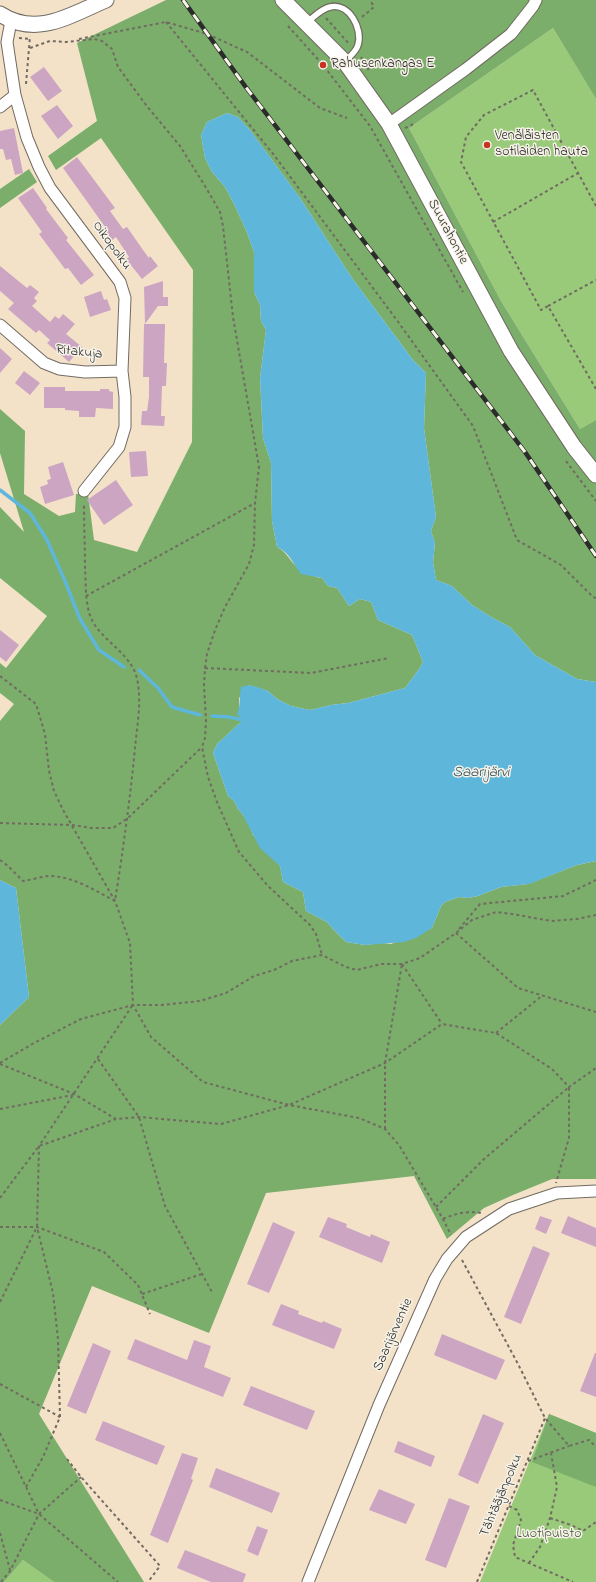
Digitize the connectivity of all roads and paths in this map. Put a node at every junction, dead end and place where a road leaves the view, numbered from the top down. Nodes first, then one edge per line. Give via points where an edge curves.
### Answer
1 (106, 0) edge
2 (283, 0) edge
3 (370, 0) edge
4 (536, 0) edge
5 (6, 18) edge
6 (301, 18) junction
7 (166, 22) junction
8 (356, 22) junction
9 (30, 39) dead end
10 (66, 42) junction
11 (29, 48) junction
12 (345, 62) junction
13 (26, 87) dead end
14 (15, 95) junction
15 (0, 107) edge
16 (347, 118) dead end
17 (389, 124) junction
18 (578, 173) junction
19 (596, 206) edge
20 (494, 222) junction
21 (596, 280) edge
22 (466, 299) dead end
23 (548, 306) junction
24 (0, 325) edge
25 (122, 371) junction
26 (596, 389) edge
27 (562, 455) dead end
28 (596, 475) edge
29 (84, 491) joint
30 (596, 501) edge
31 (255, 503) junction
32 (86, 596) junction
33 (596, 598) edge
34 (389, 658) dead end
35 (205, 668) junction
36 (0, 676) edge
37 (202, 747) junction
38 (128, 818) junction
39 (0, 823) edge
40 (72, 825) junction
41 (0, 860) edge
42 (596, 880) edge
43 (115, 901) junction
44 (596, 915) edge
45 (456, 933) junction
46 (322, 955) junction
47 (402, 964) junction
48 (543, 995) junction
49 (133, 1005) junction
50 (596, 1012) edge
51 (442, 1024) junction
52 (496, 1033) junction
53 (98, 1059) junction
54 (385, 1063) junction
55 (0, 1064) edge
56 (596, 1068) edge
57 (569, 1087) junction
58 (74, 1094) junction
59 (289, 1105) junction
60 (0, 1109) edge
61 (139, 1117) junction
62 (116, 1119) junction
63 (385, 1129) junction
64 (39, 1146) junction
65 (556, 1184) dead end
66 (596, 1191) edge
67 (0, 1198) edge
68 (436, 1207) junction
69 (485, 1214) dead end
70 (443, 1219) junction
71 (0, 1227) edge
72 (37, 1227) junction
73 (451, 1235) dead end
74 (460, 1257) dead end
75 (202, 1274) junction
76 (142, 1294) junction
77 (213, 1294) dead end
78 (0, 1302) edge
79 (150, 1314) dead end
80 (0, 1384) edge
81 (60, 1417) junction
82 (545, 1418) junction
83 (0, 1433) edge
84 (569, 1446) junction
85 (596, 1447) edge
86 (551, 1453) junction
87 (67, 1459) dead end
88 (528, 1461) junction
89 (81, 1477) junction
90 (26, 1487) junction
91 (0, 1500) edge
92 (509, 1505) junction
93 (39, 1514) junction
94 (550, 1518) junction
95 (596, 1522) edge
96 (0, 1533) edge
97 (529, 1563) junction
98 (10, 1571) junction
99 (1, 1582) edge
100 (118, 1582) edge
101 (148, 1582) edge
102 (308, 1582) edge
103 (476, 1582) edge
104 (573, 1582) edge

1 - 5 street via 52,22 33,26
2 - 6 street, Suurahontie
3 - 8 path via 374,8
4 - 17 street via 511,34
5 - 14 street, Oikopolku
6 - 8 lane via 334,6 345,10
6 - 12 street, Suurahontie
6 - 22 path via 285,22 323,65 370,126
7 - 10 path
7 - 16 path via 207,34 247,52 320,108
7 - 33 path via 274,155 472,426 516,540 561,565
8 - 12 lane via 358,45
9 - 11 path
10 - 11 path via 50,41
10 - 31 path via 94,39 102,41 112,49 118,67 180,146 220,212 233,317 258,456
11 - 13 path
12 - 17 street, Suurahontie
14 - 15 street
14 - 25 street, Oikopolku via 27,138 50,188 120,282 125,298
17 - 28 street, Suurahontie via 511,351 574,447
18 - 19 path
18 - 20 path
18 - 20 path via 533,90 484,115 466,137 461,162
20 - 23 path via 541,310
21 - 23 path
23 - 26 path
24 - 25 street, Ritakuja via 44,363 59,369 85,372
25 - 29 street, Oikopolku via 125,428 119,447
27 - 30 path
29 - 32 path
31 - 32 path
31 - 35 path via 254,545 250,560 215,630
32 - 38 path via 91,619 130,665 137,678 138,722
34 - 35 path via 311,673
35 - 37 path via 206,720
36 - 40 path via 36,704 45,734 50,778
37 - 38 path
37 - 46 path via 208,777 239,852 268,886 310,925 316,934
38 - 40 path via 113,828
38 - 43 path
39 - 40 path
40 - 43 path
41 - 43 path via 23,881 47,876 62,878 78,882
42 - 45 path via 563,896 480,904
43 - 49 path via 130,943
44 - 45 path via 551,921 496,912 472,920
45 - 47 path via 420,958
45 - 48 path via 518,988
46 - 47 path via 357,970 381,964
46 - 49 path via 292,961 254,976 226,993 200,1001
47 - 51 path
47 - 54 path
48 - 50 path
48 - 52 path
49 - 53 path
49 - 55 path via 81,1019
49 - 59 path via 151,1037 202,1082
51 - 52 path
51 - 54 path
52 - 57 path via 552,1069
53 - 58 path
53 - 61 path
54 - 59 path
54 - 63 path
55 - 58 path
56 - 57 path
57 - 65 path via 569,1138
57 - 68 path via 484,1159
58 - 60 path
58 - 62 path
58 - 64 path
59 - 61 path via 221,1124
59 - 63 path via 360,1118
61 - 62 path
61 - 75 path via 165,1206
62 - 64 path
63 - 68 path via 399,1145
64 - 67 path
64 - 72 path
66 - 102 street, Saarijärventie via 557,1193 509,1209 466,1237 447,1259 435,1279 379,1405
68 - 70 path
69 - 70 path via 471,1211 456,1213
70 - 73 path
71 - 72 path
72 - 76 path via 104,1252 138,1285
72 - 78 path
72 - 81 path via 53,1293 58,1339
74 - 82 path
75 - 76 path
75 - 77 path
76 - 79 path
80 - 81 path
81 - 90 path via 43,1457
82 - 84 path
82 - 88 path, Tähtääjänpolku
83 - 90 path
84 - 85 path via 588,1440
84 - 86 path
86 - 88 path
86 - 94 path via 557,1487
87 - 89 path
88 - 92 path, Tähtääjänpolku
89 - 93 path
89 - 101 path via 160,1566
90 - 93 path
91 - 93 path
92 - 97 path via 517,1510 521,1520 513,1545 515,1557
92 - 103 path, Tähtääjänpolku
93 - 98 path
93 - 100 path
94 - 95 path via 583,1531
94 - 97 path via 540,1547
96 - 98 path
97 - 104 path
98 - 99 path

